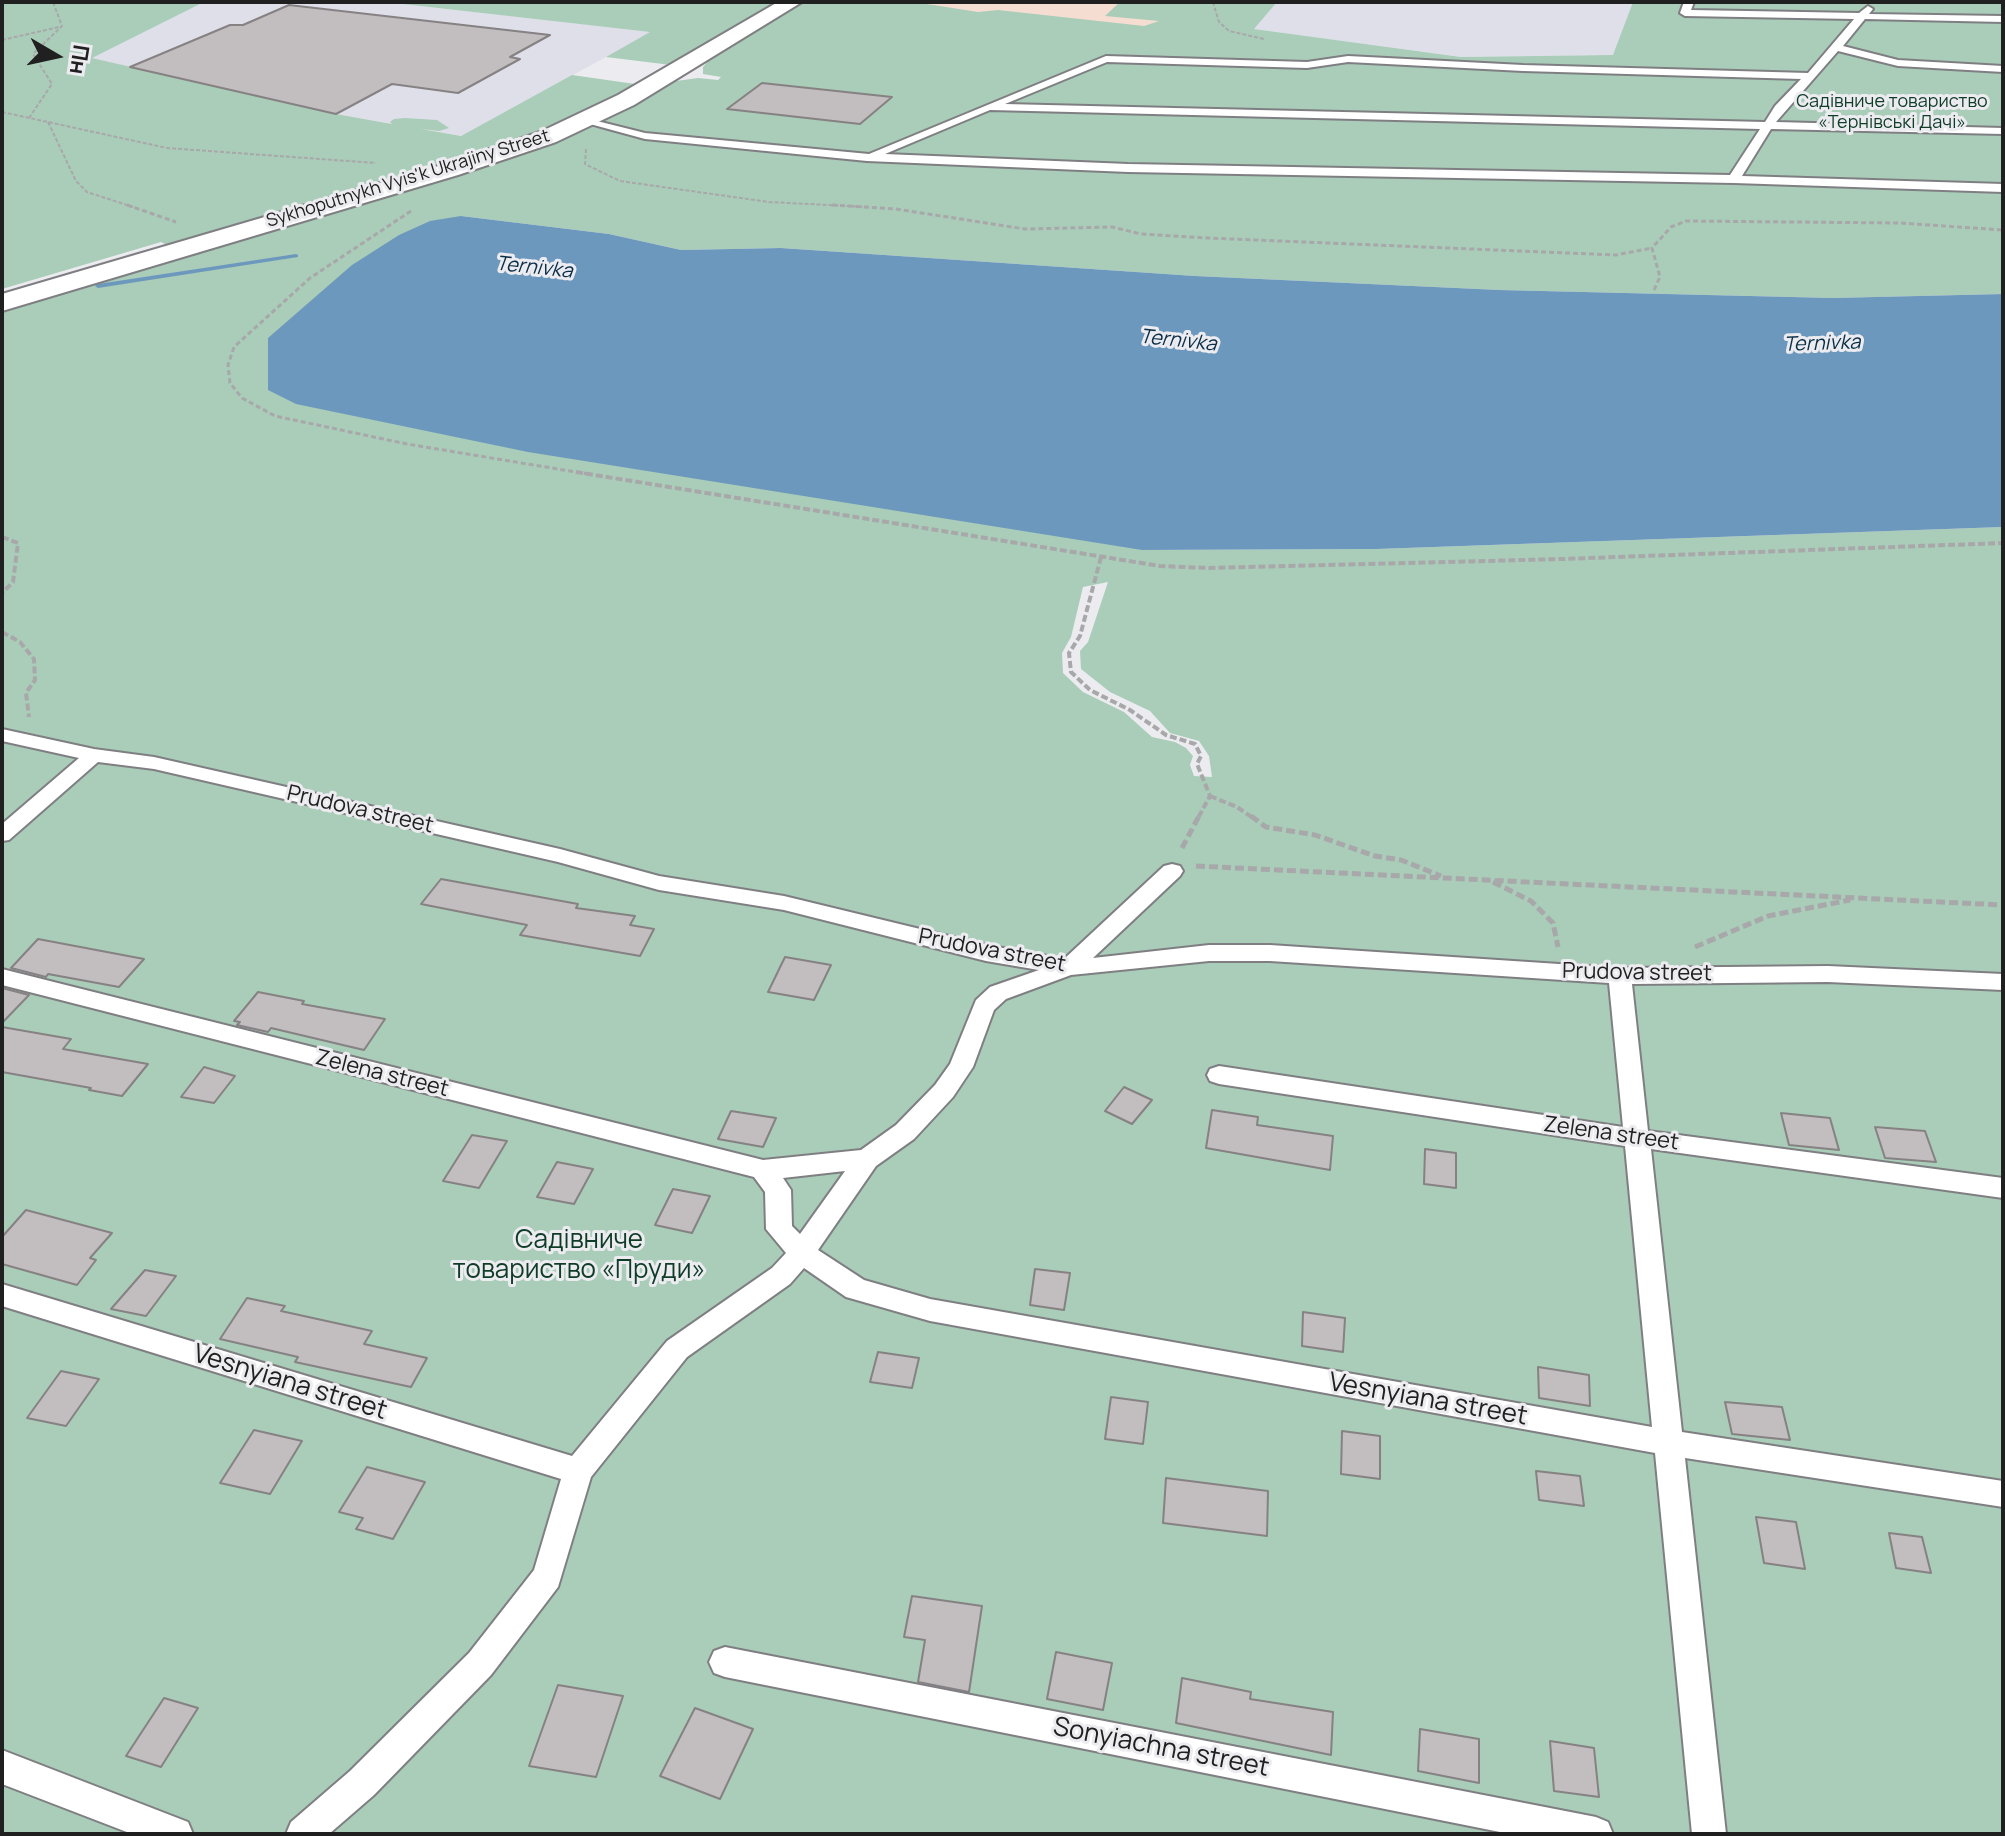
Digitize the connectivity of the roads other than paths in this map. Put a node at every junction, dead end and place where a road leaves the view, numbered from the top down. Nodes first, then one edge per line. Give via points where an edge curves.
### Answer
1 (792, 2) edge
2 (1689, 2) edge
3 (1875, 2) edge
4 (1862, 16) junction
5 (2003, 19) edge
6 (1835, 47) junction
7 (2003, 69) edge
8 (1811, 76) junction
9 (989, 107) junction
10 (585, 121) junction
11 (1768, 125) junction
12 (2003, 131) edge
13 (867, 157) junction
14 (1734, 179) junction
15 (2003, 188) edge
16 (2, 303) edge
17 (10, 737) edge
18 (94, 755) junction
19 (2, 835) edge
20 (1172, 871) road end
21 (1069, 968) junction
22 (1620, 976) junction
23 (2, 977) edge
24 (2003, 982) edge
25 (1219, 1075) dead end
26 (1635, 1138) junction
27 (867, 1159) junction
28 (763, 1170) junction
29 (2003, 1188) edge
30 (802, 1253) junction
31 (2, 1295) edge
32 (1670, 1443) junction
33 (578, 1471) junction
34 (2003, 1494) edge
35 (725, 1662) dead end
36 (2, 1767) edge
37 (176, 1834) edge
38 (303, 1834) edge
39 (1596, 1834) edge
40 (1709, 1834) edge

1 - 10 street, Sykhoputnykh Vyis'k Ukrajiny Street
2 - 4 lane via 1685,13
3 - 4 lane
4 - 5 lane
4 - 6 lane
6 - 7 lane via 1898,63
6 - 8 lane
8 - 9 lane via 1348,59 1307,65 1106,59
8 - 11 lane
9 - 11 lane
9 - 13 lane
10 - 13 lane via 645,136
10 - 16 street, Sykhoputnykh Vyis'k Ukrajiny Street via 450,170
11 - 12 lane
11 - 14 lane
13 - 14 lane
14 - 15 lane
17 - 18 lane, Prudova street
18 - 19 lane
18 - 21 lane, Prudova street via 154,763 659,883 784,903
20 - 21 lane
21 - 22 lane, Prudova street via 1209,953 1270,953
21 - 27 lane via 998,993 984,1006 961,1067 944,1091 905,1132
22 - 24 lane, Prudova street via 1828,974
22 - 26 lane
23 - 28 lane, Zelena street
25 - 26 lane, Zelena street
26 - 29 lane, Zelena street
26 - 32 lane
27 - 28 lane
27 - 30 lane
28 - 30 lane, Vesnyiana street via 778,1190 779,1229
30 - 32 lane, Vesnyiana street via 856,1289 930,1310
30 - 33 lane via 781,1276 677,1349
31 - 33 lane, Vesnyiana street
32 - 34 lane, Vesnyiana street
32 - 40 lane
33 - 38 lane via 547,1577 480,1664 362,1783
35 - 39 lane, Sonyiachna street
36 - 37 lane

